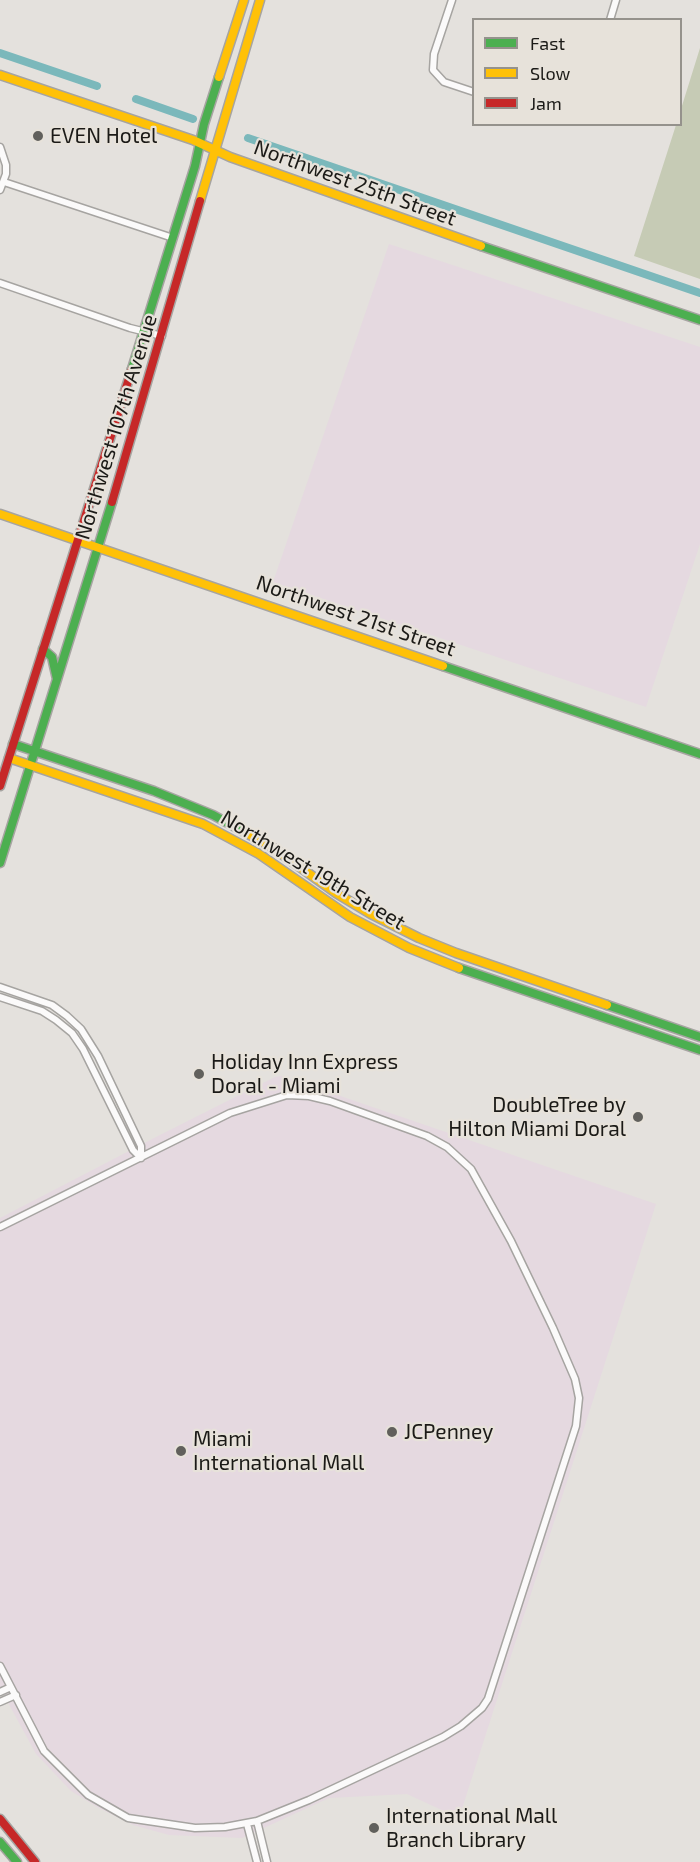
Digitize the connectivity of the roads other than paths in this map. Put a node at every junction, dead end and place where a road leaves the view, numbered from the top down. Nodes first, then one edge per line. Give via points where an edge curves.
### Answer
1 (244, 0) edge
2 (260, 0) edge
3 (452, 0) edge
4 (616, 0) edge
5 (611, 18) edge
6 (0, 75) edge
7 (472, 91) edge
8 (200, 144) junction
9 (0, 147) edge
10 (214, 150) junction
11 (4, 182) junction
12 (0, 190) edge
13 (173, 238) junction
14 (0, 283) edge
15 (700, 320) edge
16 (143, 331) junction
17 (162, 336) junction
18 (0, 514) edge
19 (77, 540) junction
20 (99, 547) junction
21 (43, 649) junction
22 (57, 680) junction
23 (13, 744) junction
24 (35, 751) junction
25 (700, 754) edge
26 (9, 758) junction
27 (30, 765) junction
28 (0, 786) edge
29 (0, 863) edge
30 (0, 987) edge
31 (0, 997) edge
32 (700, 1037) edge
33 (700, 1050) edge
34 (141, 1158) junction
35 (0, 1227) edge
36 (0, 1666) edge
37 (11, 1687) junction
38 (0, 1692) edge
39 (16, 1695) junction
40 (0, 1702) edge
41 (0, 1819) edge
42 (257, 1821) junction
43 (247, 1824) junction
44 (0, 1842) edge
45 (27, 1854) junction
46 (18, 1862) edge
47 (35, 1862) edge
48 (257, 1862) edge
49 (267, 1862) edge

1 - 8 main road, Northwest 107th Avenue
2 - 10 main road, Northwest 107th Avenue
3 - 7 street via 432,66 444,82
4 - 5 street
6 - 8 main road, Northwest 25th Street
8 - 10 main road, Northwest 25th Street
8 - 13 main road, Northwest 107th Avenue
9 - 11 street via 6,165
10 - 15 main road, Northwest 25th Street via 439,232
10 - 17 main road, Northwest 107th Avenue
11 - 12 street
11 - 13 street
13 - 16 main road, Northwest 107th Avenue
14 - 16 street
16 - 17 street
16 - 19 main road, Northwest 107th Avenue
17 - 20 main road, Northwest 107th Avenue
18 - 19 main road, Northwest 21st Street
19 - 20 main road, Northwest 21st Street
19 - 21 main road, Northwest 107th Avenue
20 - 22 main road, Northwest 107th Avenue
20 - 25 main road, Northwest 21st Street
21 - 22 main road via 52,657
21 - 23 main road, Northwest 107th Avenue
22 - 24 main road, Northwest 107th Avenue
23 - 24 main road, Northwest 19th Street
23 - 26 main road, Northwest 107th Avenue
24 - 27 main road, Northwest 107th Avenue
24 - 32 main road, Northwest 19th Street via 213,814 272,847 371,914 419,938
26 - 27 main road, Northwest 19th Street
26 - 28 main road, Northwest 107th Avenue
27 - 29 main road, Northwest 107th Avenue
27 - 33 main road, Northwest 19th Street via 203,824 259,854 356,920 409,948
30 - 34 street via 52,1005 81,1029 141,1146
31 - 34 street via 42,1011 72,1033 133,1150
34 - 35 street
34 - 42 street via 230,1113 287,1095 330,1101 427,1136 464,1162 482,1185 552,1328 575,1379 579,1398 576,1426 482,1708 443,1737
36 - 37 street
37 - 38 street
37 - 39 street
39 - 40 street
39 - 43 street via 44,1751 88,1795 129,1818 195,1828
41 - 45 main road
42 - 43 street
42 - 49 street
43 - 48 street
44 - 46 main road
45 - 46 main road
45 - 47 main road

